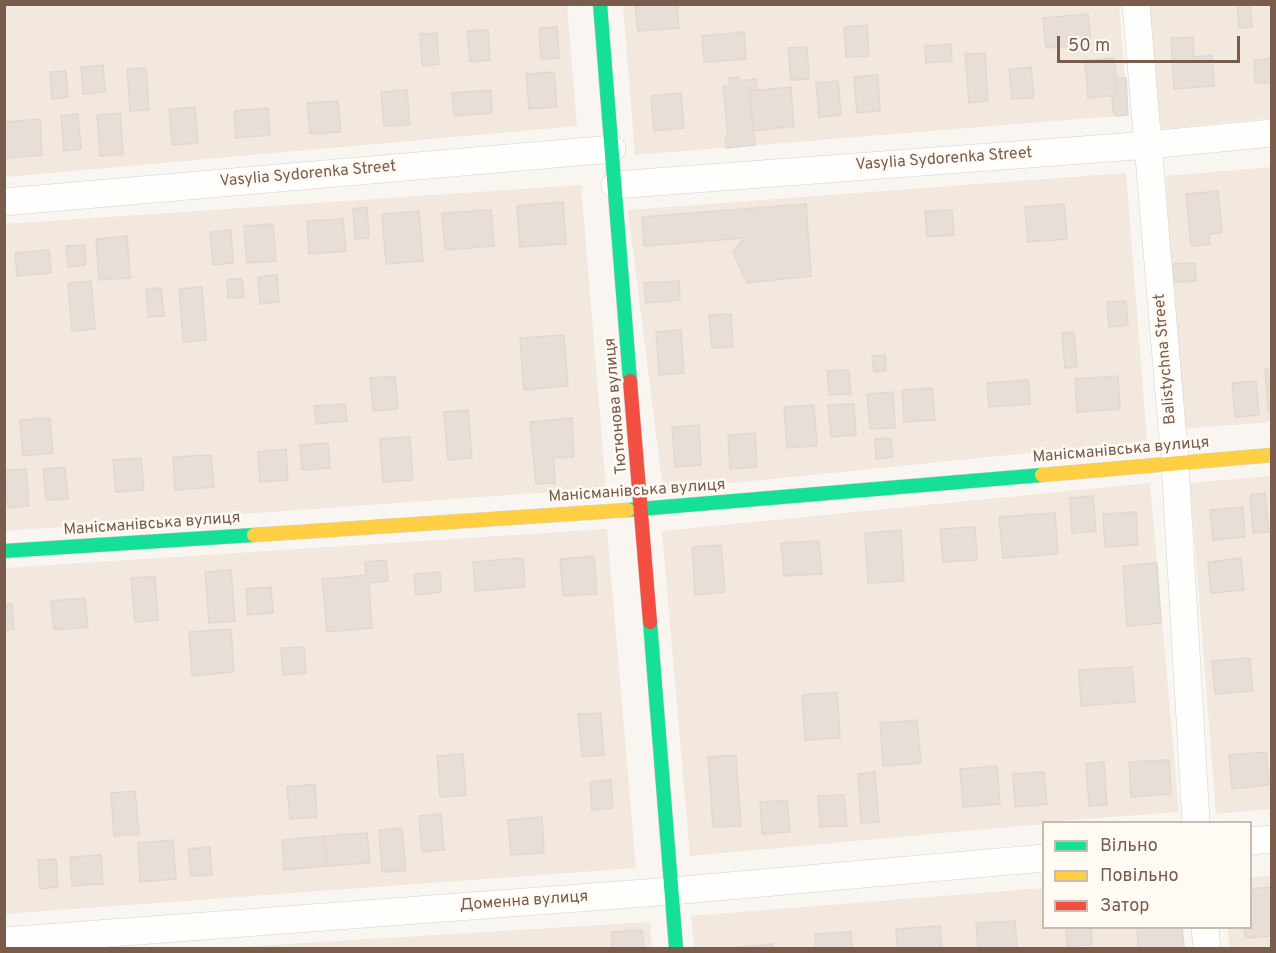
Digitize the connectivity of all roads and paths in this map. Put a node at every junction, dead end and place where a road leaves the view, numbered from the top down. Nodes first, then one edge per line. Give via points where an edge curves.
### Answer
1 (600, 4) edge
2 (1136, 4) edge
3 (1272, 134) edge
4 (1149, 145) junction
5 (612, 149) junction
6 (615, 185) junction
7 (4, 202) edge
8 (1272, 455) edge
9 (1175, 463) junction
10 (642, 509) junction
11 (4, 551) edge
12 (1196, 821) edge
13 (1272, 839) edge
14 (1252, 841) edge
15 (1042, 858) edge
16 (672, 891) junction
17 (1205, 929) edge
18 (4, 941) edge
19 (676, 948) edge
20 (1207, 948) edge

1 - 5 street, Тютюнова вулиця
2 - 4 street, Balistychna Street
3 - 4 street, Vasylia Sydorenka Street
4 - 6 street, Vasylia Sydorenka Street
4 - 9 street, Balistychna Street
5 - 6 street, Тютюнова вулиця
5 - 7 street, Vasylia Sydorenka Street
6 - 10 street, Тютюнова вулиця
8 - 9 street, Манісманівська вулиця
9 - 10 street, Манісманівська вулиця
9 - 12 street, Balistychna Street
10 - 11 street, Манісманівська вулиця
10 - 16 street, Тютюнова вулиця
13 - 14 street
15 - 16 street, Доменна вулиця
16 - 18 street, Доменна вулиця
16 - 19 street, Тютюнова вулиця
17 - 20 street

